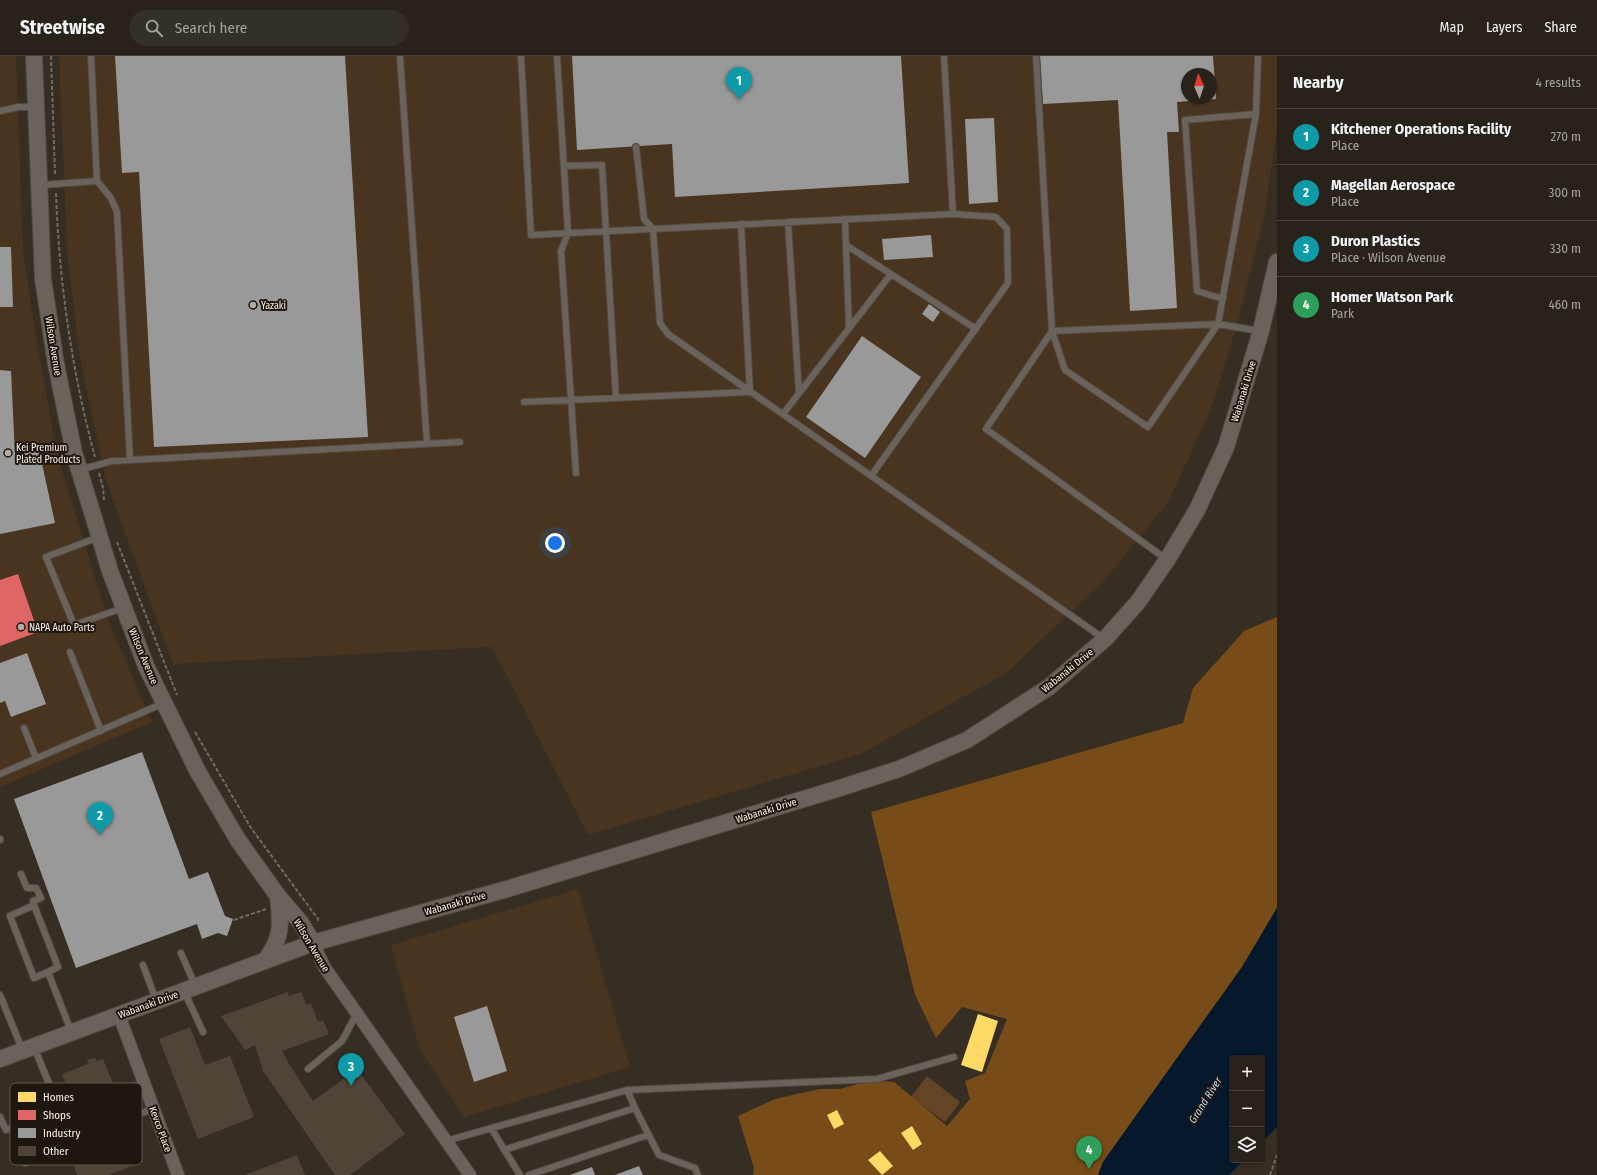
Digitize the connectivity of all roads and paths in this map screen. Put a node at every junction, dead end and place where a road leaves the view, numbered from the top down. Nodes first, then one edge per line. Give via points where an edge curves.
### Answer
1 (34, 56) edge
2 (51, 56) edge
3 (91, 56) edge
4 (400, 56) edge
5 (521, 56) edge
6 (557, 56) edge
7 (944, 56) edge
8 (1036, 56) edge
9 (1258, 56) edge
10 (36, 107) junction
11 (0, 111) edge
12 (1256, 114) junction
13 (636, 146) dead end
14 (564, 166) junction
15 (97, 181) junction
16 (56, 184) junction
17 (39, 185) junction
18 (953, 214) junction
19 (845, 219) junction
20 (788, 222) junction
21 (741, 224) junction
22 (653, 229) junction
23 (606, 231) junction
24 (568, 233) junction
25 (846, 246) junction
26 (1277, 262) edge
27 (891, 274) junction
28 (1223, 299) junction
29 (1218, 324) junction
30 (849, 328) junction
31 (976, 329) junction
32 (1052, 331) junction
33 (1261, 331) junction
34 (750, 392) junction
35 (799, 393) junction
36 (616, 398) junction
37 (571, 400) junction
38 (524, 402) dead end
39 (783, 414) junction
40 (460, 442) dead end
41 (427, 443) junction
42 (130, 460) junction
43 (97, 465) junction
44 (80, 470) junction
45 (576, 473) dead end
46 (871, 476) junction
47 (104, 505) dead end
48 (100, 537) junction
49 (116, 540) dead end
50 (1167, 560) junction
51 (124, 608) junction
52 (1105, 639) junction
53 (70, 652) dead end
54 (171, 700) junction
55 (24, 728) dead end
56 (101, 731) junction
57 (194, 731) dead end
58 (36, 758) junction
59 (0, 774) edge
60 (21, 874) dead end
61 (278, 896) junction
62 (34, 905) junction
63 (266, 910) dead end
64 (318, 919) dead end
65 (234, 920) dead end
66 (314, 943) junction
67 (181, 953) dead end
68 (266, 961) junction
69 (143, 965) dead end
70 (48, 972) junction
71 (190, 989) junction
72 (0, 995) edge
73 (156, 1001) junction
74 (7, 1013) junction
75 (357, 1013) junction
76 (0, 1014) edge
77 (119, 1015) junction
78 (72, 1032) junction
79 (203, 1032) dead end
80 (28, 1049) junction
81 (954, 1057) dead end
82 (0, 1059) edge
83 (308, 1069) dead end
84 (46, 1083) edge
85 (144, 1083) joint
86 (627, 1090) junction
87 (154, 1108) junction
88 (635, 1108) junction
89 (142, 1113) edge
90 (0, 1117) edge
91 (10, 1128) edge
92 (491, 1128) junction
93 (648, 1135) junction
94 (446, 1141) junction
95 (504, 1150) junction
96 (1277, 1154) edge
97 (178, 1175) edge
98 (470, 1175) edge
99 (520, 1175) edge
100 (528, 1175) edge
101 (698, 1175) edge
102 (1270, 1175) edge

1 - 10 street, Wilson Avenue
2 - 16 path
3 - 15 lane
4 - 41 lane
5 - 24 lane via 531,235
6 - 14 lane
7 - 18 lane
8 - 32 lane
9 - 12 lane
10 - 11 lane
10 - 17 street, Wilson Avenue
12 - 28 lane
12 - 28 lane via 1185,120 1197,291
13 - 22 lane via 644,218
14 - 23 lane via 602,165
14 - 24 lane
15 - 16 lane
15 - 42 lane via 111,198 117,212
16 - 17 lane
16 - 43 path via 67,319 88,433
17 - 44 street, Wilson Avenue via 43,279 56,364 74,453
18 - 19 lane
18 - 31 lane via 996,217 1007,229 1008,283
19 - 20 lane
19 - 25 lane
20 - 21 lane
20 - 35 lane
21 - 22 lane
21 - 34 lane
22 - 23 lane
22 - 34 lane via 660,323 668,334
23 - 24 lane
23 - 36 lane
24 - 37 lane via 561,251
25 - 27 lane
25 - 30 lane
26 - 33 street, Wabanaki Drive
27 - 30 lane
27 - 31 lane
28 - 29 lane
29 - 32 lane
29 - 32 lane via 1148,426 1065,370
29 - 33 lane
30 - 35 lane
31 - 46 lane
32 - 50 lane via 986,429
33 - 50 street, Wabanaki Drive via 1226,447 1197,510
34 - 36 lane
34 - 39 lane
35 - 39 lane
36 - 37 lane
37 - 38 lane
37 - 45 lane
39 - 46 lane
40 - 41 lane
41 - 42 lane
42 - 43 lane
43 - 44 lane
43 - 47 path
44 - 48 street, Wilson Avenue
46 - 52 lane
48 - 51 street, Wilson Avenue
48 - 51 lane via 46,557 74,625
49 - 54 path
50 - 52 street, Wabanaki Drive via 1138,602
51 - 54 street, Wilson Avenue via 146,666
52 - 66 street, Wabanaki Drive via 1049,687 973,736 900,769 507,889
53 - 56 lane
54 - 56 lane
54 - 61 street, Wilson Avenue via 198,772 238,840
55 - 58 lane
56 - 58 lane
57 - 64 path via 251,828
58 - 59 lane
60 - 62 lane via 27,888 36,888 41,898 33,901
61 - 66 street, Wilson Avenue
61 - 68 street via 281,925 276,946
62 - 70 lane via 58,967
62 - 70 lane via 10,916 34,978
63 - 65 path
66 - 68 street, Wabanaki Drive
66 - 75 street, Wilson Avenue via 325,968
67 - 71 lane
68 - 71 street, Wabanaki Drive
69 - 73 lane
70 - 78 lane
71 - 73 street, Wabanaki Drive
71 - 79 lane
72 - 74 lane
73 - 77 street, Wabanaki Drive
74 - 76 lane
74 - 80 lane
75 - 83 lane via 342,1041
75 - 94 street, Wilson Avenue
77 - 78 street, Wabanaki Drive
77 - 85 street, Kevco Place
78 - 80 street, Wabanaki Drive
80 - 82 street, Wabanaki Drive
80 - 84 lane
81 - 86 lane via 877,1080
85 - 87 street, Kevco Place
86 - 88 lane
86 - 92 lane
87 - 89 lane
87 - 97 street, Kevco Place
88 - 93 lane
88 - 95 lane
90 - 91 lane via 6,1130
92 - 94 lane
92 - 95 lane
93 - 100 lane
93 - 101 lane via 659,1155 695,1168
94 - 98 street, Wilson Avenue
95 - 99 lane
96 - 102 path

